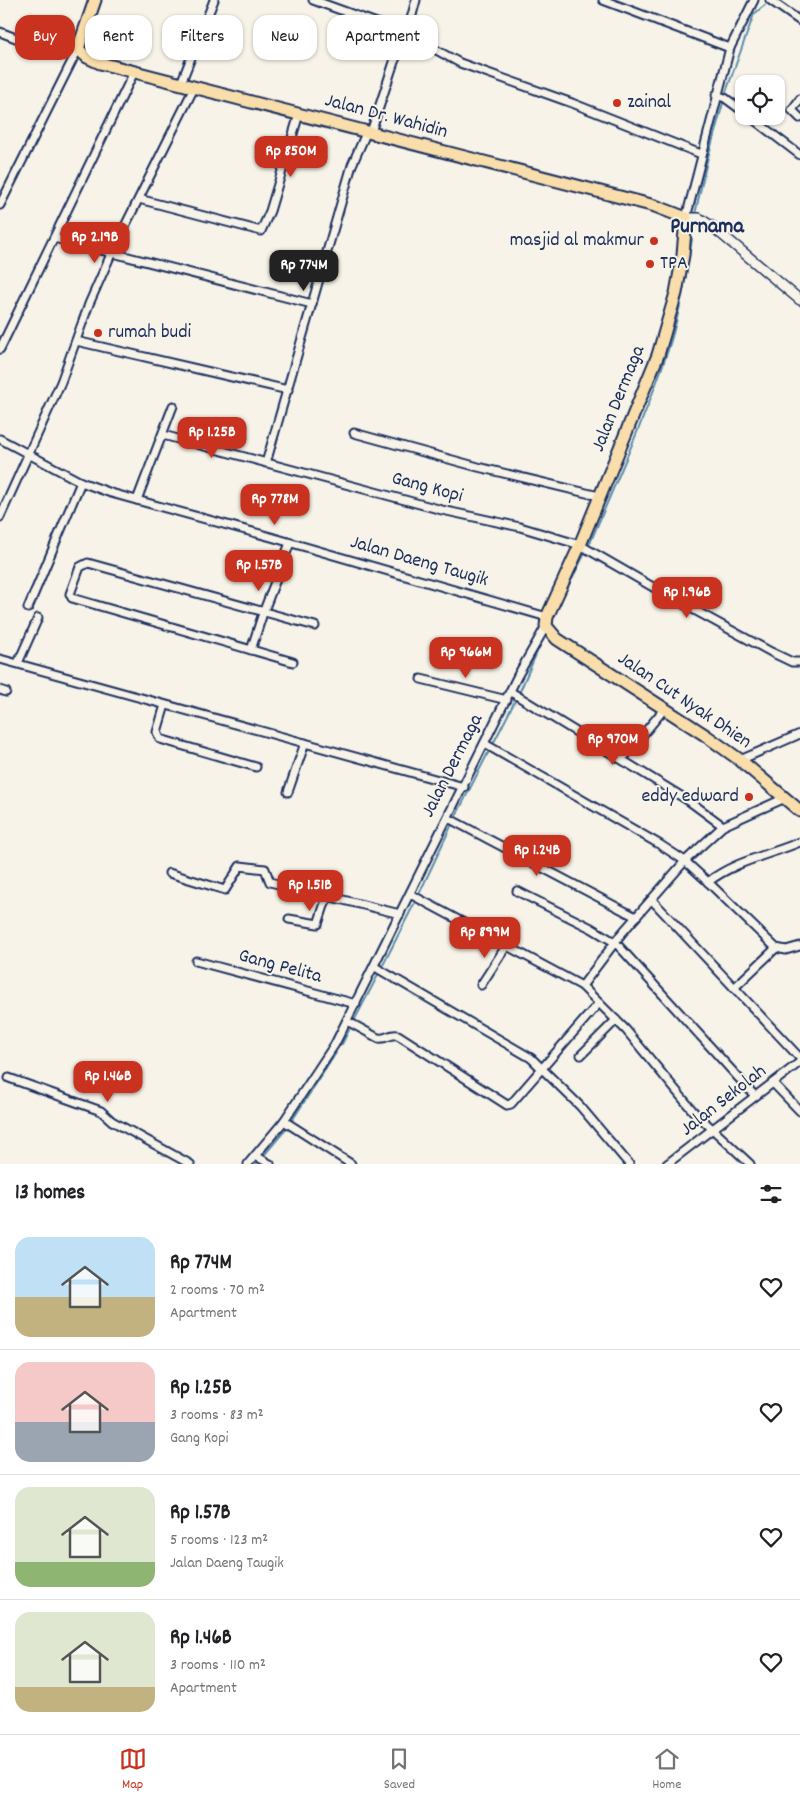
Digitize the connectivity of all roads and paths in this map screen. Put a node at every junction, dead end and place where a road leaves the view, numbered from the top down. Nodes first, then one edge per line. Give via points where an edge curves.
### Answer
1 (95, 0) edge
2 (214, 0) edge
3 (313, 0) edge
4 (416, 0) edge
5 (603, 0) edge
6 (754, 0) edge
7 (770, 0) edge
8 (354, 15) edge
9 (412, 15) edge
10 (800, 21) edge
11 (0, 32) edge
12 (730, 48) junction
13 (78, 49) junction
14 (438, 51) edge
15 (395, 60) edge
16 (134, 72) junction
17 (181, 84) junction
18 (194, 88) junction
19 (716, 95) junction
20 (800, 99) edge
21 (735, 106) edge
22 (299, 114) junction
23 (800, 118) edge
24 (761, 125) edge
25 (369, 131) junction
26 (701, 154) junction
27 (800, 155) edge
28 (139, 199) junction
29 (0, 205) edge
30 (686, 218) junction
31 (54, 238) junction
32 (112, 252) junction
33 (800, 300) edge
34 (312, 304) junction
35 (76, 341) junction
36 (0, 348) edge
37 (288, 390) junction
38 (173, 406) dead end
39 (354, 433) dead end
40 (164, 435) junction
41 (0, 439) edge
42 (29, 455) junction
43 (266, 463) junction
44 (81, 482) junction
45 (599, 496) junction
46 (137, 500) junction
47 (0, 517) edge
48 (290, 543) junction
49 (580, 545) junction
50 (28, 608) dead end
51 (263, 613) junction
52 (38, 618) dead end
53 (546, 622) junction
54 (315, 626) dead end
55 (252, 650) junction
56 (0, 659) edge
57 (293, 662) dead end
58 (800, 662) edge
59 (18, 664) junction
60 (420, 679) dead end
61 (511, 692) junction
62 (507, 700) junction
63 (165, 705) junction
64 (664, 708) junction
65 (800, 734) edge
66 (305, 743) junction
67 (484, 744) junction
68 (626, 755) dead end
69 (740, 760) junction
70 (256, 767) dead end
71 (464, 787) junction
72 (288, 792) dead end
73 (794, 803) edge
74 (448, 818) junction
75 (723, 826) junction
76 (800, 842) edge
77 (685, 861) junction
78 (169, 873) dead end
79 (708, 882) junction
80 (517, 891) dead end
81 (410, 894) junction
82 (327, 897) junction
83 (652, 900) junction
84 (400, 914) junction
85 (636, 917) junction
86 (289, 919) dead end
87 (616, 943) junction
88 (507, 945) junction
89 (800, 946) edge
90 (776, 948) junction
91 (196, 961) dead end
92 (375, 967) junction
93 (481, 985) dead end
94 (582, 986) junction
95 (734, 988) junction
96 (599, 1002) junction
97 (356, 1004) junction
98 (616, 1020) junction
99 (347, 1022) junction
100 (581, 1055) dead end
101 (800, 1058) edge
102 (800, 1062) edge
103 (541, 1067) junction
104 (9, 1078) dead end
105 (773, 1082) junction
106 (755, 1096) junction
107 (800, 1111) edge
108 (284, 1121) junction
109 (712, 1130) junction
110 (256, 1156) junction
111 (190, 1164) edge
112 (248, 1164) edge
113 (270, 1164) edge
114 (351, 1164) edge
115 (629, 1164) edge
116 (666, 1164) edge
117 (750, 1164) edge

1 - 13 main road
2 - 17 street
3 - 8 street
4 - 9 street
5 - 12 street
6 - 12 street
7 - 10 street
11 - 13 street via 21,40
12 - 19 street
13 - 16 main road, Jalan Dr. Wahidin via 87,57
13 - 29 street
14 - 26 street via 460,63
15 - 25 street
16 - 17 main road, Jalan Dr. Wahidin
16 - 31 street
17 - 18 main road, Jalan Dr. Wahidin
18 - 22 main road, Jalan Dr. Wahidin
18 - 28 street
19 - 21 street
19 - 26 street
20 - 23 street via 792,110
22 - 25 main road, Jalan Dr. Wahidin
22 - 28 street via 261,231
24 - 27 street
25 - 30 main road, Jalan Dr. Wahidin via 655,206
25 - 34 street via 352,165
26 - 30 street
28 - 32 street
30 - 33 street via 699,218 713,227
30 - 45 main road, Jalan Dermaga via 683,255 665,332
31 - 32 street
31 - 36 street
32 - 34 street
32 - 35 street
34 - 37 street
35 - 37 street
35 - 42 street
37 - 43 street
38 - 40 street
39 - 45 street
40 - 43 street, Gang Kopi
40 - 46 street
41 - 42 street, Jalan Daeng Taugik
42 - 44 street, Jalan Daeng Taugik
42 - 47 street
43 - 49 street, Gang Kopi
44 - 46 street, Jalan Daeng Taugik
44 - 50 street
45 - 49 main road, Jalan Dermaga
46 - 48 street, Jalan Daeng Taugik
48 - 51 street
48 - 53 street, Jalan Daeng Taugik
49 - 53 main road, Jalan Dermaga
49 - 58 street, Gang Kopi via 771,652 792,662
51 - 54 street
51 - 55 street
51 - 55 street via 88,563 80,566 75,576 70,594 72,598
52 - 59 street
53 - 61 street, Jalan Dermaga
53 - 64 main road, Jalan Cut Nyak Dhien via 557,639
55 - 57 street
56 - 59 street
59 - 63 street
60 - 62 street
61 - 62 street, Jalan Dermaga
61 - 75 street via 689,801
62 - 67 street, Jalan Dermaga
63 - 66 street
63 - 70 street via 157,732 160,739
64 - 68 street
64 - 69 main road, Jalan Cut Nyak Dhien
65 - 69 street
66 - 71 street
66 - 72 street
67 - 71 street, Jalan Dermaga
67 - 77 street
69 - 73 main road, Jalan Cut Nyak Dhien
71 - 74 street, Jalan Dermaga
73 - 75 street
74 - 81 street, Jalan Dermaga
74 - 85 street
75 - 77 street
76 - 79 street via 730,867
77 - 79 street
77 - 83 street
78 - 82 street via 225,890 242,865 265,869 270,882
79 - 90 street
80 - 87 street
81 - 84 street, Jalan Dermaga
81 - 88 street
82 - 84 street
82 - 86 street via 318,924
83 - 85 street
83 - 95 street
84 - 92 street, Jalan Dermaga
85 - 87 street
87 - 94 street
87 - 106 street
88 - 93 street
88 - 94 street
89 - 90 street via 786,950
90 - 95 street
91 - 97 street, Gang Pelita
92 - 97 street, Jalan Dermaga
92 - 103 street via 520,1050
94 - 96 street
95 - 101 street
96 - 98 street
96 - 103 street
97 - 99 street, Jalan Dermaga
98 - 100 street
98 - 109 street via 675,1092
99 - 103 street via 378,1038 398,1035 507,1105 512,1104
99 - 108 street, Jalan Dermaga
102 - 105 street, Jalan Sekolah
103 - 115 street via 580,1106
104 - 111 street via 100,1111 112,1121
105 - 106 street, Jalan Sekolah
105 - 107 street
106 - 109 street, Jalan Sekolah
108 - 110 street, Jalan Dermaga
108 - 114 street
109 - 116 street, Jalan Sekolah
109 - 117 street
110 - 112 street, Jalan Dermaga
110 - 113 street

